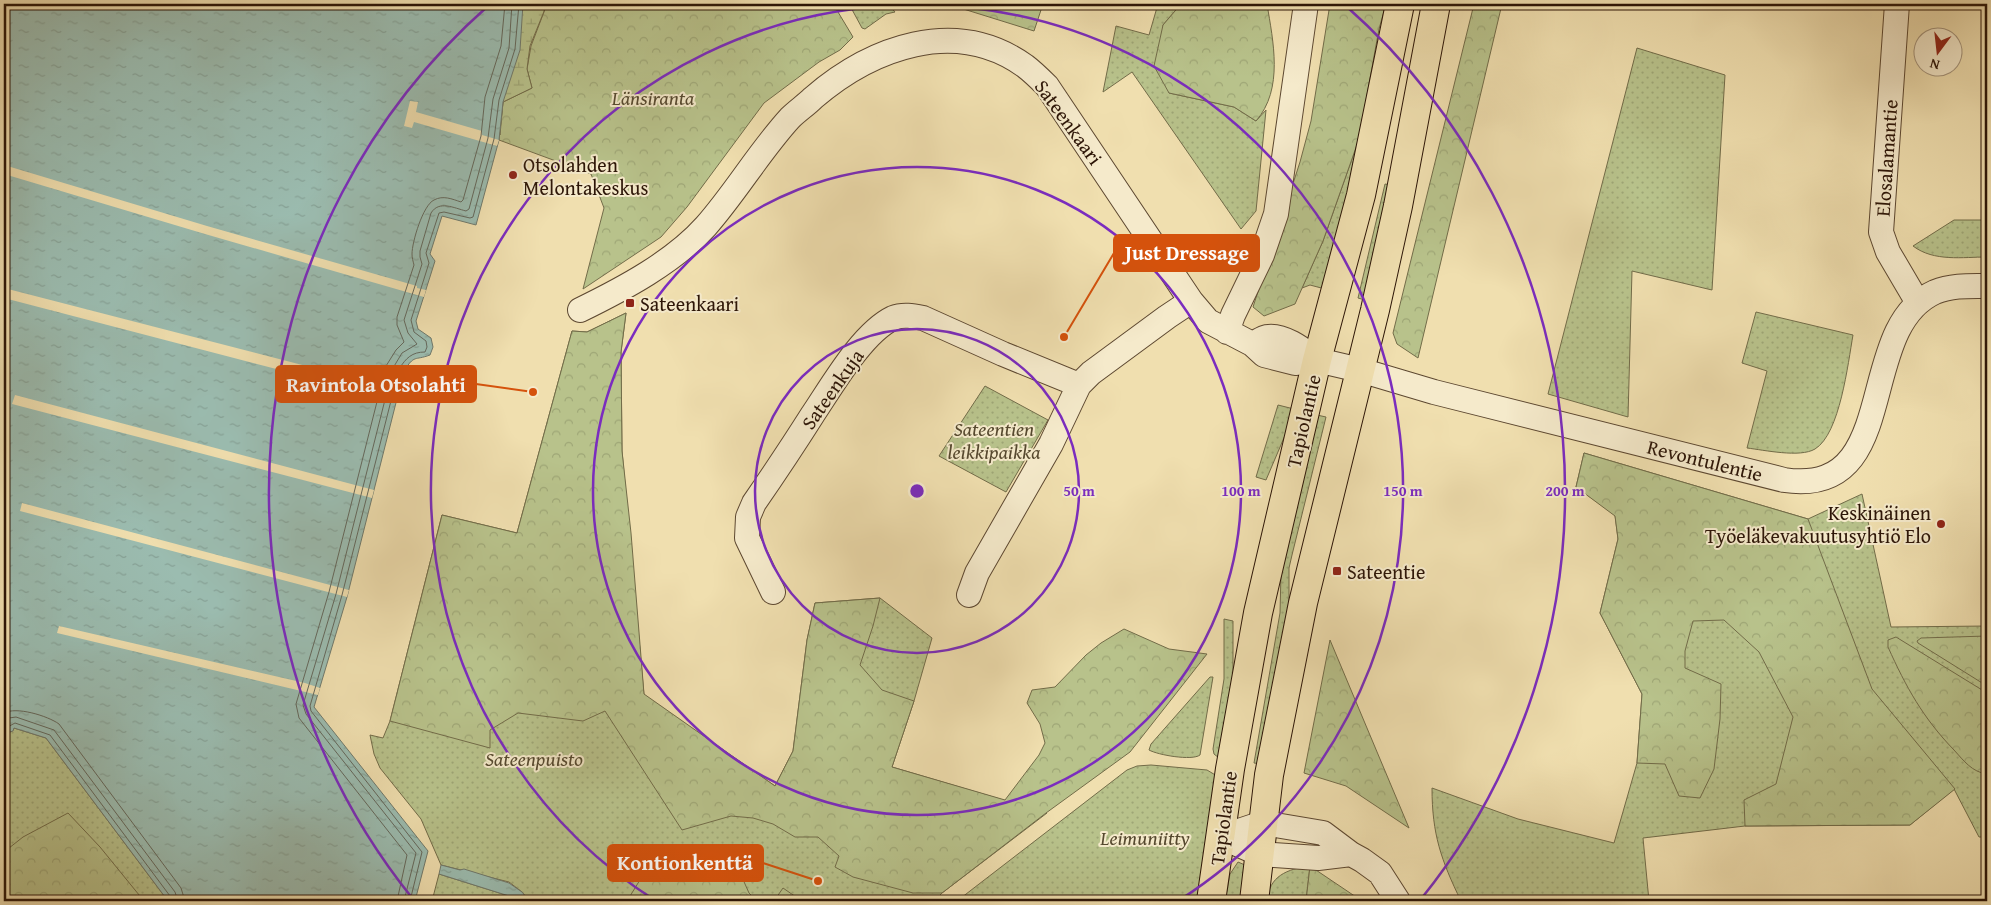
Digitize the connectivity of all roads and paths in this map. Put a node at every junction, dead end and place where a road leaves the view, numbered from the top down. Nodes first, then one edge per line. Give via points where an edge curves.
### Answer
1 (1400, 4) edge
2 (1436, 4) edge
3 (1896, 4) edge
4 (1302, 9) edge
5 (1987, 286) edge
6 (1191, 301) junction
7 (1918, 303) junction
8 (580, 310) dead end
9 (1227, 332) junction
10 (1318, 360) junction
11 (1360, 370) junction
12 (1079, 385) junction
13 (773, 592) dead end
14 (969, 596) dead end
15 (1264, 823) junction
16 (1221, 837) junction
17 (1260, 854) junction
18 (1351, 854) junction
19 (1212, 901) edge
20 (1254, 901) edge
21 (1398, 901) edge

1 - 10 main road, Tapiolantie via 1361,195
2 - 11 main road, Tapiolantie via 1398,206
3 - 7 street, Elosalamantie via 1881,235
4 - 9 street via 1276,214 1262,255
5 - 7 street, Revontulentie via 1951,287
6 - 8 street, Sateenkaari via 1047,86 1024,66 998,52 947,40 898,47 836,80 792,116 706,226 687,244 635,281
6 - 9 street, Sateenkaari via 1208,321
6 - 12 street
7 - 11 street, Revontulentie via 1908,313 1894,338 1859,446 1837,472 1808,482 1784,480 1434,392
9 - 10 street, Sateenkaari via 1252,344 1269,337 1294,343
10 - 11 street, Revontulentie
10 - 16 main road, Tapiolantie via 1258,613
11 - 15 main road, Tapiolantie via 1303,603 1269,775
12 - 13 street, Sateenkuja via 923,318 910,315 887,322 849,359 754,504 747,523 747,538
12 - 14 street via 1051,444 977,573
15 - 16 street
15 - 17 main road, Tapiolantie
15 - 18 street via 1323,833
16 - 17 street
16 - 19 main road, Tapiolantie
17 - 18 street via 1318,858
17 - 20 main road, Tapiolantie
18 - 21 street via 1380,873

